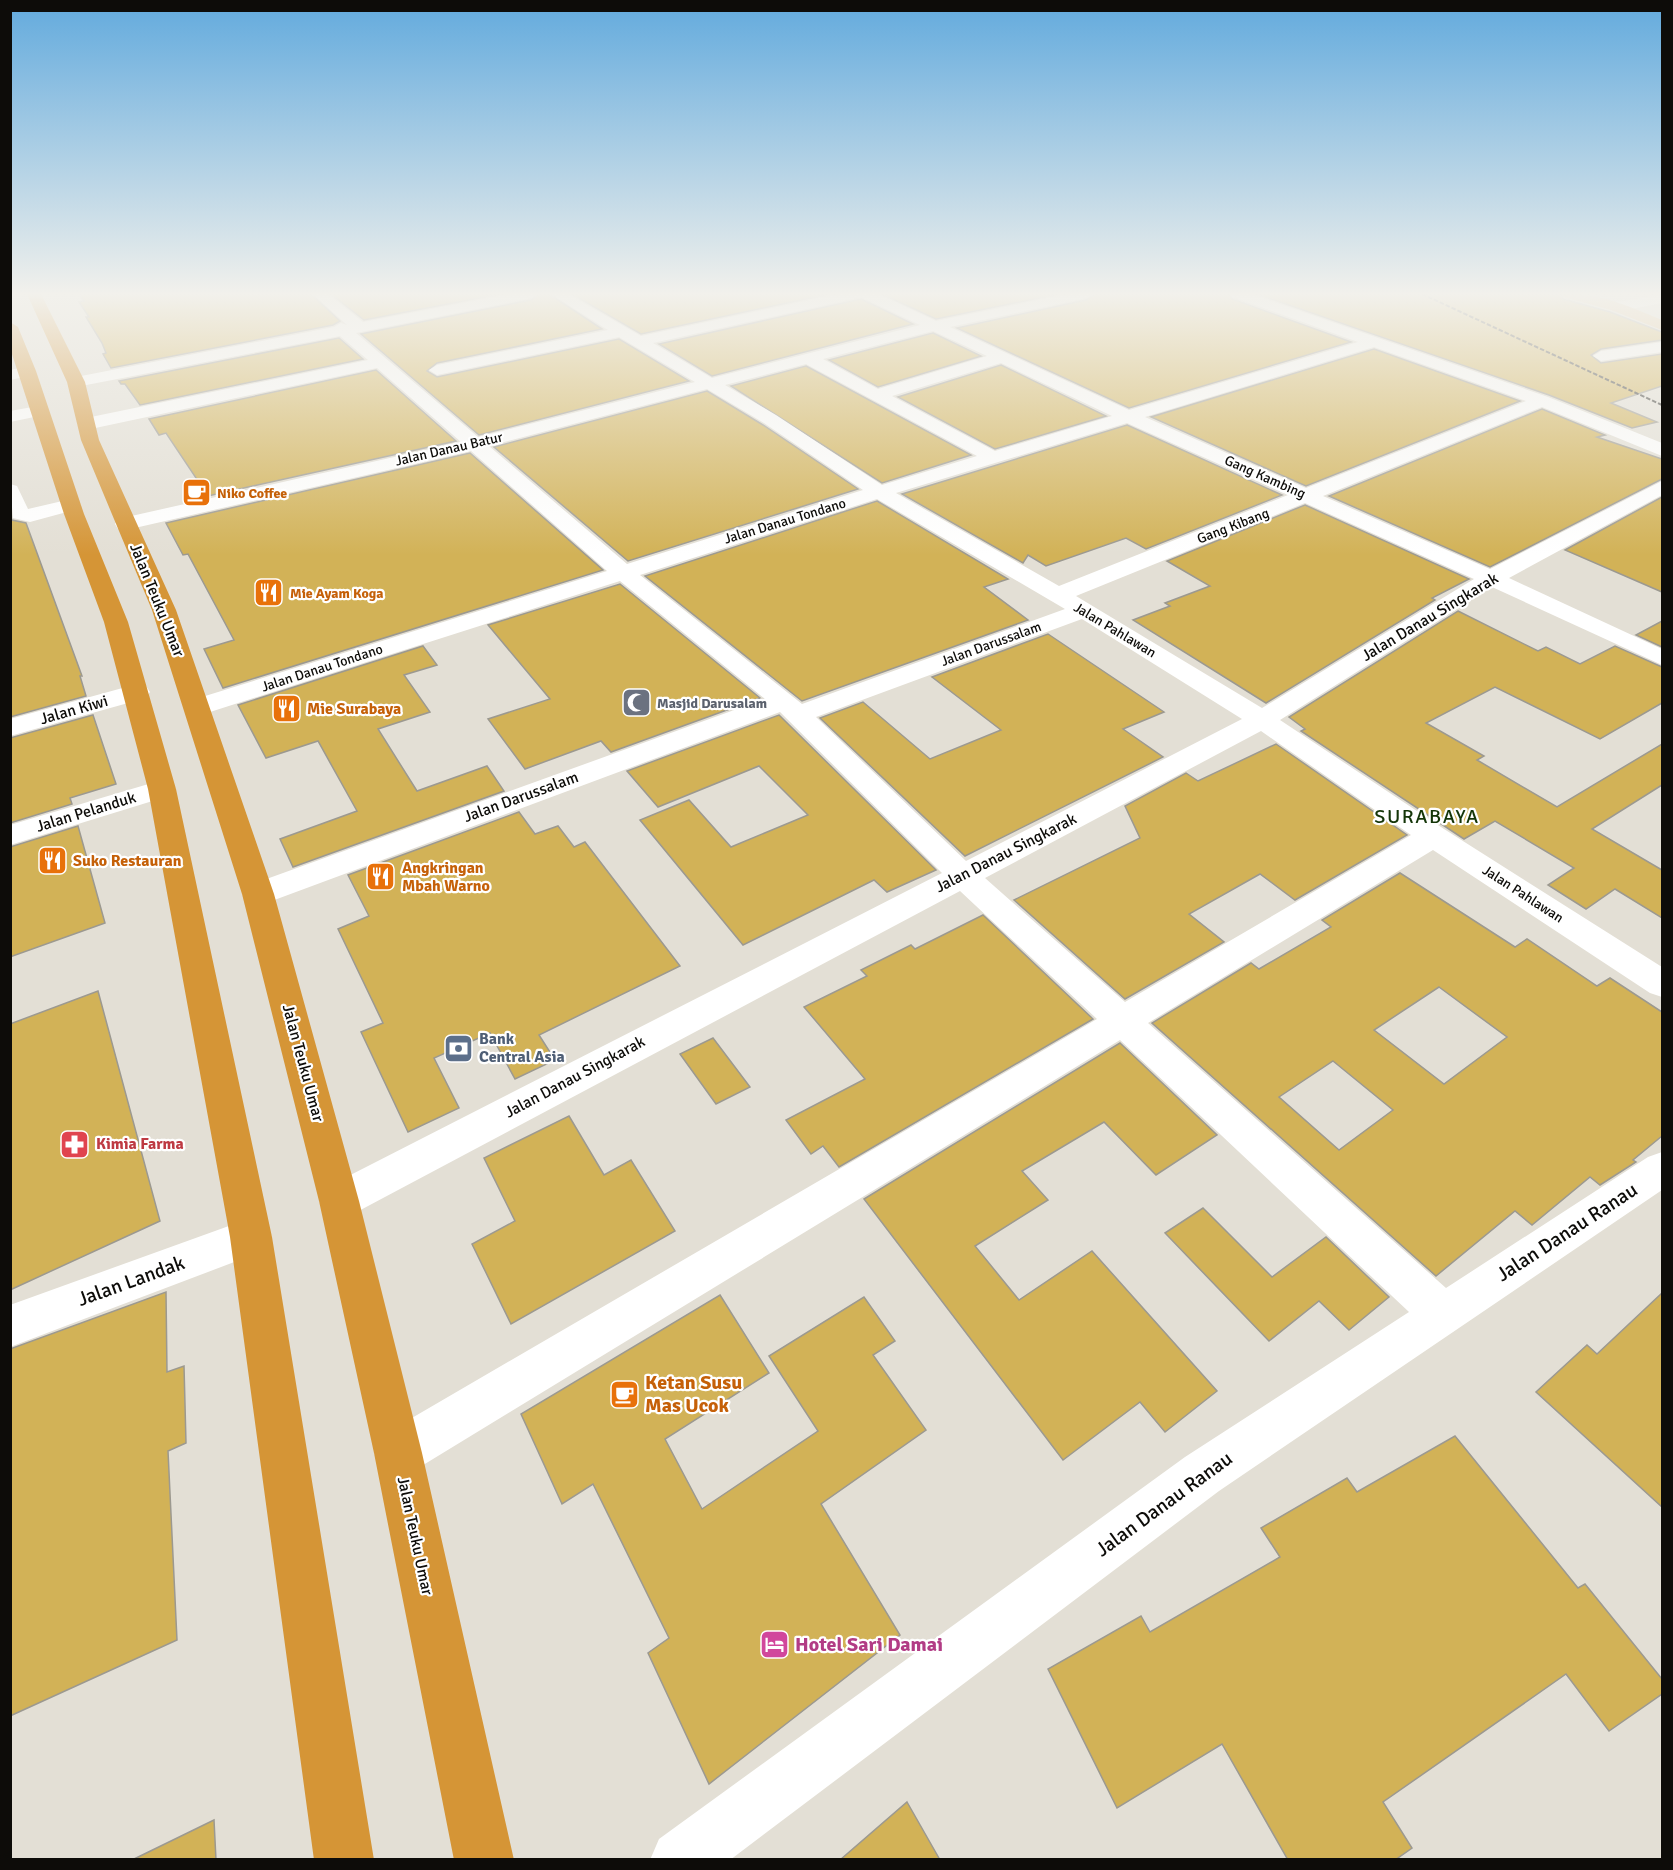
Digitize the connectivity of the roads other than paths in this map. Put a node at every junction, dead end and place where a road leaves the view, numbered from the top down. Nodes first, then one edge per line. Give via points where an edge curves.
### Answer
1 (20, 381) edge
2 (80, 381) edge
3 (289, 381) edge
4 (402, 381) edge
5 (704, 381) edge
6 (719, 381) edge
7 (850, 381) edge
8 (921, 381) edge
9 (1054, 381) edge
10 (1243, 381) edge
11 (1486, 381) edge
12 (76, 382) joint
13 (709, 384) junction
14 (875, 395) junction
15 (1542, 401) junction
16 (24, 414) edge
17 (1127, 416) junction
18 (86, 424) junction
19 (475, 444) junction
20 (1662, 450) edge
21 (993, 457) junction
22 (1662, 488) edge
23 (10, 490) edge
24 (879, 492) junction
25 (1309, 496) junction
26 (72, 510) junction
27 (126, 524) junction
28 (10, 528) edge
29 (621, 572) junction
30 (1491, 578) junction
31 (156, 594) junction
32 (1057, 595) junction
33 (109, 606) junction
34 (1084, 610) junction
35 (1662, 658) edge
36 (136, 693) junction
37 (198, 707) junction
38 (791, 708) junction
39 (1262, 720) junction
40 (10, 728) edge
41 (162, 789) junction
42 (10, 834) edge
43 (1433, 836) junction
44 (962, 875) junction
45 (258, 894) junction
46 (1662, 984) edge
47 (1121, 1022) junction
48 (1662, 1169) edge
49 (339, 1201) junction
50 (251, 1237) junction
51 (1443, 1314) junction
52 (10, 1326) edge
53 (398, 1453) junction
54 (344, 1860) edge
55 (484, 1860) edge
56 (680, 1860) edge

1 - 16 highway, Jalan Teuku Umar
2 - 12 street
3 - 18 street
4 - 19 street
5 - 13 street, Jalan Pahlawan
6 - 13 street, Jalan Danau Batur
7 - 14 street
8 - 14 street
9 - 17 street, Gang Kambing
10 - 17 street, Jalan Danau Tondano
11 - 15 street
12 - 18 highway, Jalan Teuku Umar
13 - 19 street, Jalan Danau Batur
13 - 24 street, Jalan Pahlawan via 770,419
14 - 21 street
15 - 20 street
15 - 25 street, Gang Kibang
16 - 26 highway, Jalan Teuku Umar
17 - 21 street, Jalan Danau Tondano
17 - 25 street, Gang Kambing
18 - 27 highway, Jalan Teuku Umar
19 - 27 street, Jalan Danau Batur
19 - 29 street
21 - 24 street, Jalan Danau Tondano
22 - 30 street, Jalan Danau Singkarak
23 - 26 street via 20,514
24 - 29 street, Jalan Danau Tondano
24 - 32 street, Jalan Pahlawan
25 - 30 street, Gang Kambing
25 - 32 street, Gang Kibang
26 - 28 street
26 - 33 highway, Jalan Teuku Umar
27 - 31 highway, Jalan Teuku Umar
29 - 37 street, Jalan Danau Tondano
29 - 38 street
30 - 35 street, Gang Kambing
30 - 39 street, Jalan Danau Singkarak
31 - 33 highway via 140,586 128,590
31 - 33 highway via 136,610 122,615
31 - 37 highway, Jalan Teuku Umar
32 - 34 street, Jalan Pahlawan
33 - 36 highway, Jalan Teuku Umar
34 - 38 street, Jalan Darussalam
34 - 39 street, Jalan Pahlawan
36 - 40 street, Jalan Kiwi
36 - 41 highway, Jalan Teuku Umar
37 - 45 highway, Jalan Teuku Umar
38 - 44 street
38 - 45 street, Jalan Darussalam
39 - 43 street, Jalan Pahlawan
39 - 44 street, Jalan Danau Singkarak
41 - 42 street, Jalan Pelanduk
41 - 50 highway, Jalan Teuku Umar
43 - 46 street, Jalan Pahlawan
43 - 47 street
44 - 47 street
44 - 49 street, Jalan Danau Singkarak
45 - 49 highway, Jalan Teuku Umar
47 - 51 street
47 - 53 street
48 - 51 street, Jalan Danau Ranau
49 - 53 highway, Jalan Teuku Umar
50 - 52 street, Jalan Landak
50 - 54 highway, Jalan Teuku Umar
51 - 56 street, Jalan Danau Ranau via 1202,1474
53 - 55 highway, Jalan Teuku Umar

